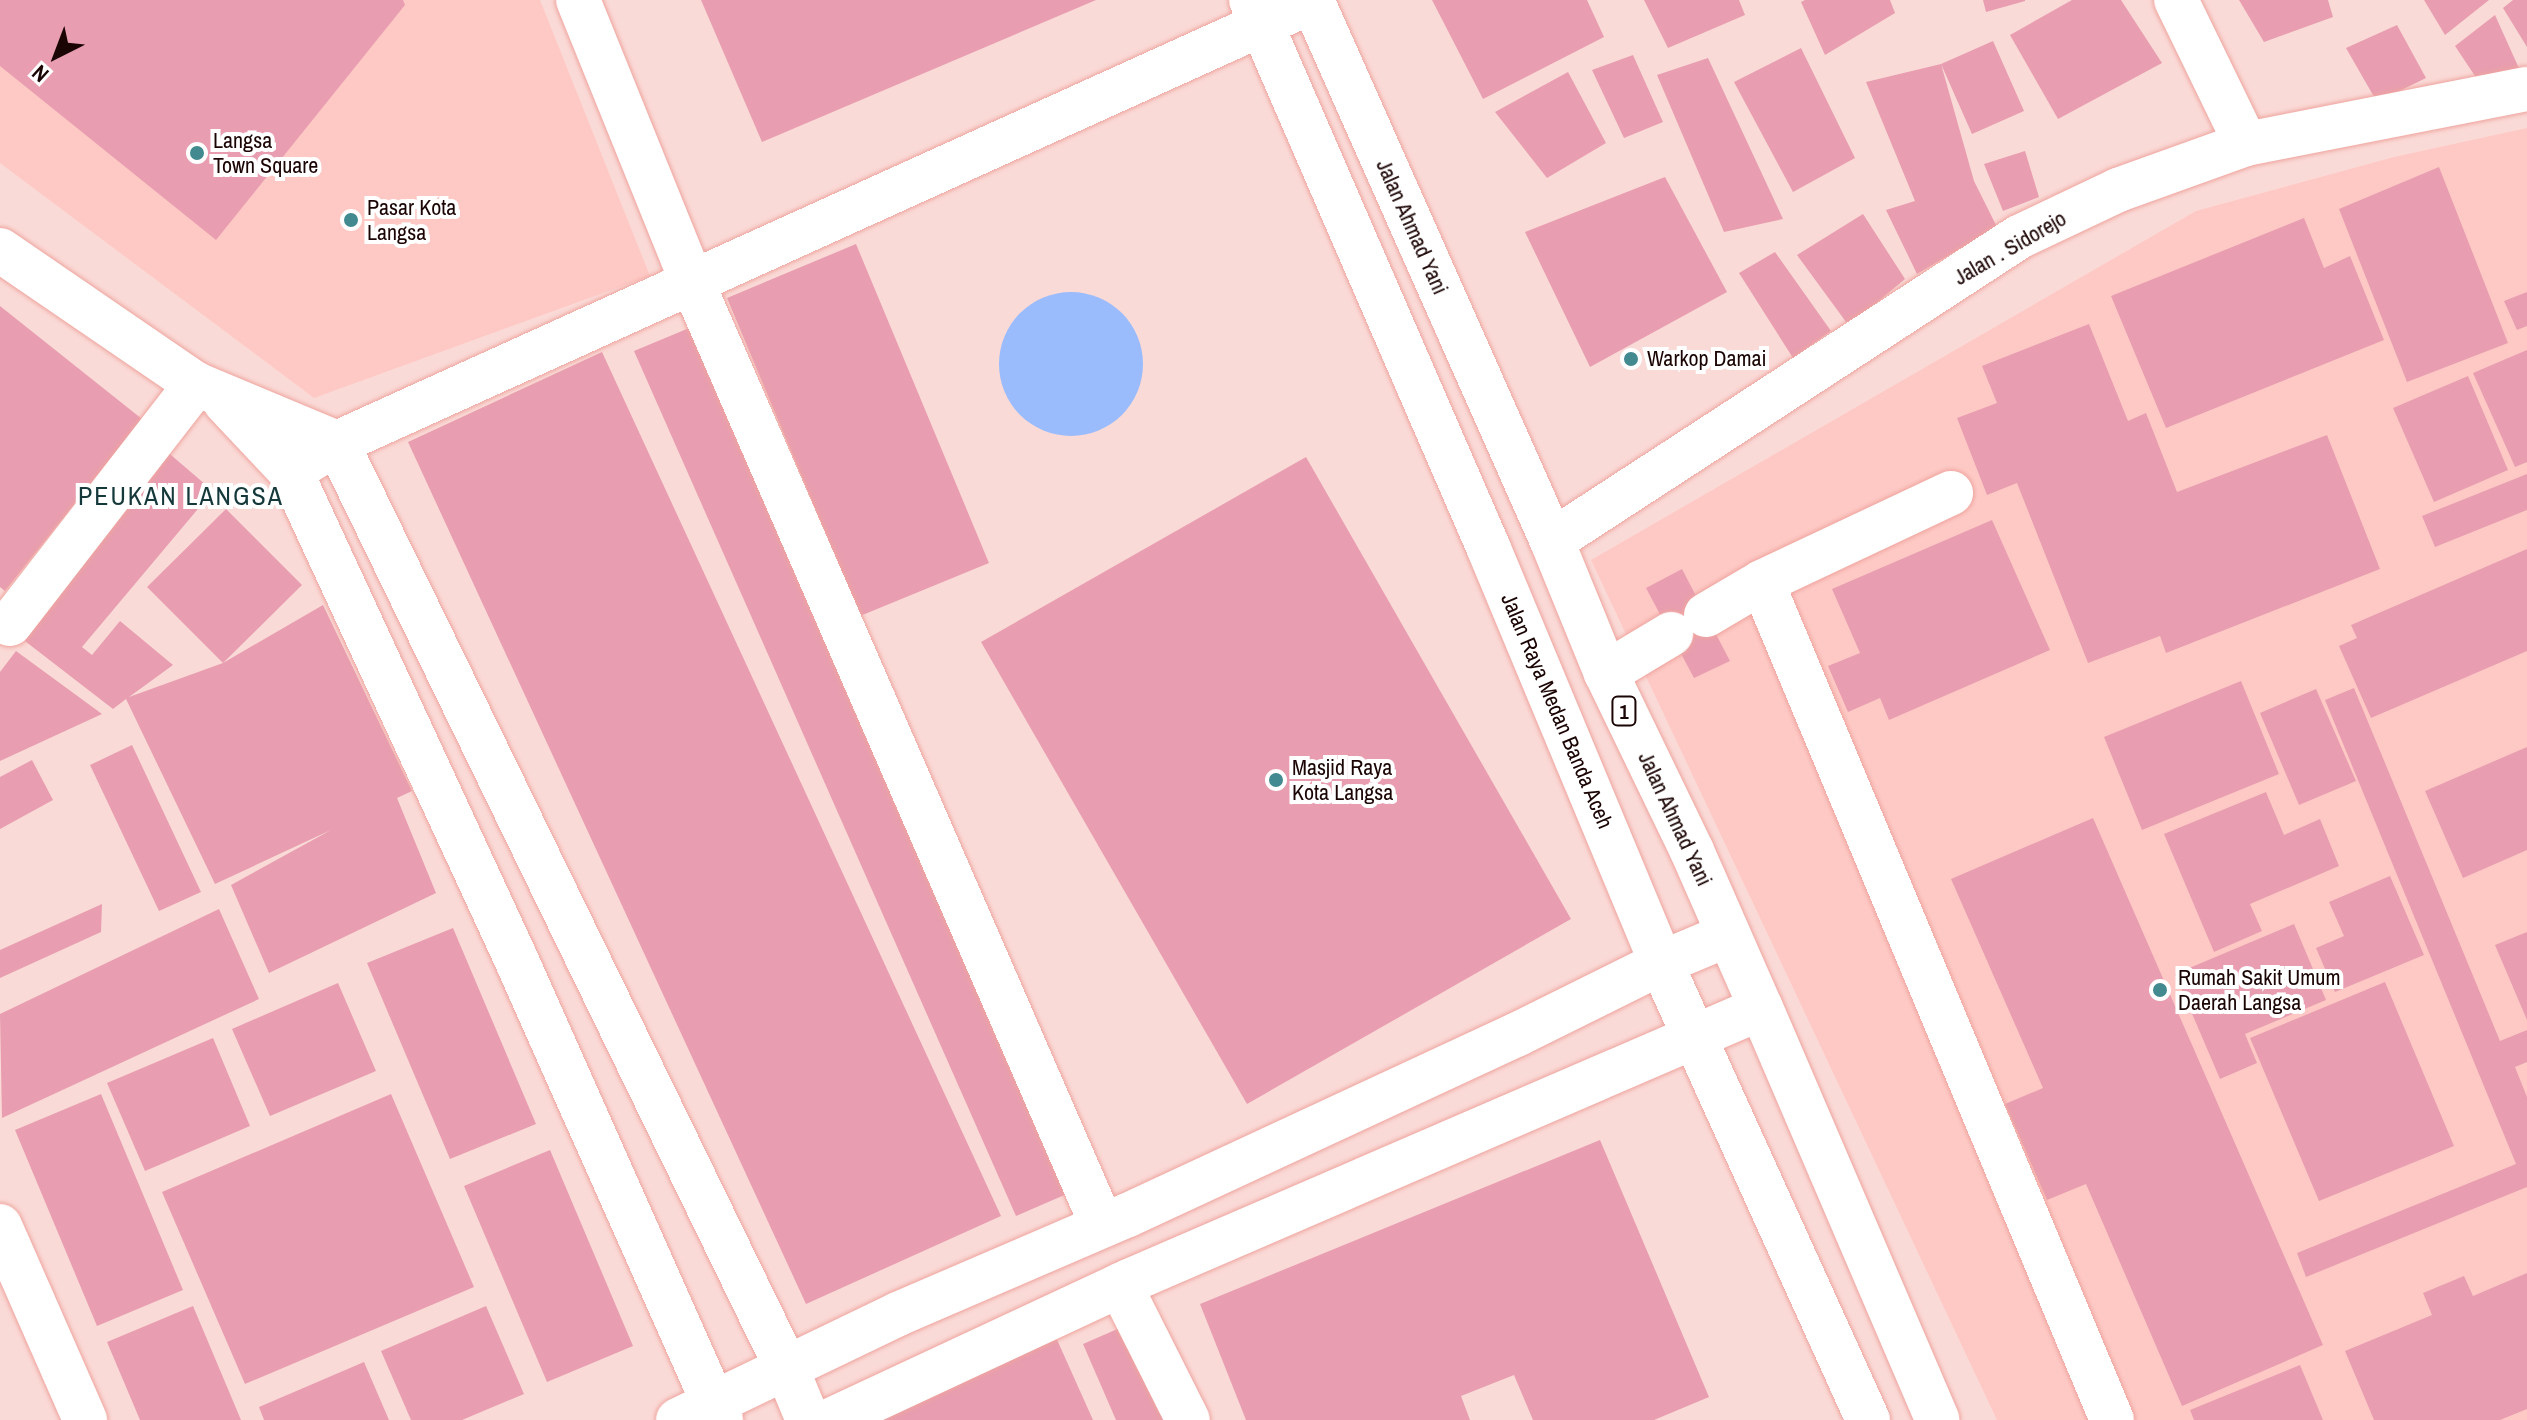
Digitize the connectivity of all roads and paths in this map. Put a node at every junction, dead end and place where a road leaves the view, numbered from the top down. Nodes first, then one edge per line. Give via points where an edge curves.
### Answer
1 (578, 0) edge
2 (1312, 0) edge
3 (2176, 0) edge
4 (1256, 12) edge
5 (2527, 89) edge
6 (2246, 144) junction
7 (0, 250) edge
8 (693, 284) junction
9 (204, 386) junction
10 (337, 443) junction
11 (291, 472) junction
12 (1951, 493) dead end
13 (1552, 541) junction
14 (1762, 582) junction
15 (3, 626) edge
16 (1606, 673) junction
17 (551, 880) junction
18 (493, 910) junction
19 (1728, 935) junction
20 (1661, 963) junction
21 (1761, 1008) junction
22 (1695, 1036) junction
23 (1102, 1225) junction
24 (0, 1226) edge
25 (1120, 1285) junction
26 (786, 1367) junction
27 (703, 1414) edge
28 (85, 1420) edge
29 (808, 1420) edge
30 (831, 1420) edge
31 (1188, 1420) edge
32 (1868, 1420) edge
33 (1938, 1420) edge
34 (2112, 1420) edge

1 - 8 street
2 - 4 street
2 - 13 street, Jalan Ahmad Yani / 1
3 - 6 street
4 - 8 street
4 - 20 street, Jalan Raya Medan Banda Aceh
5 - 6 street, Jalan . Sidorejo
6 - 13 street, Jalan . Sidorejo via 2118,190 2019,237
7 - 9 street
8 - 10 street
8 - 23 street
9 - 10 street
9 - 11 street
9 - 15 street
10 - 11 street
10 - 17 street
11 - 18 street
12 - 14 street
13 - 16 street, Jalan Ahmad Yani / 1
14 - 16 street
14 - 34 street
16 - 19 street, Jalan Ahmad Yani / 1
17 - 18 street
17 - 26 street
18 - 27 street via 615,1176
19 - 20 street
19 - 21 street, Jalan Ahmad Yani / 1
20 - 22 street, Jalan Raya Medan Banda Aceh
20 - 23 street
21 - 22 street
21 - 33 street, Jalan Ahmad Yani / 1
22 - 25 street
22 - 32 street, Jalan Raya Medan Banda Aceh
23 - 26 street
24 - 28 street
25 - 30 street
25 - 31 street
26 - 27 street
26 - 29 street

